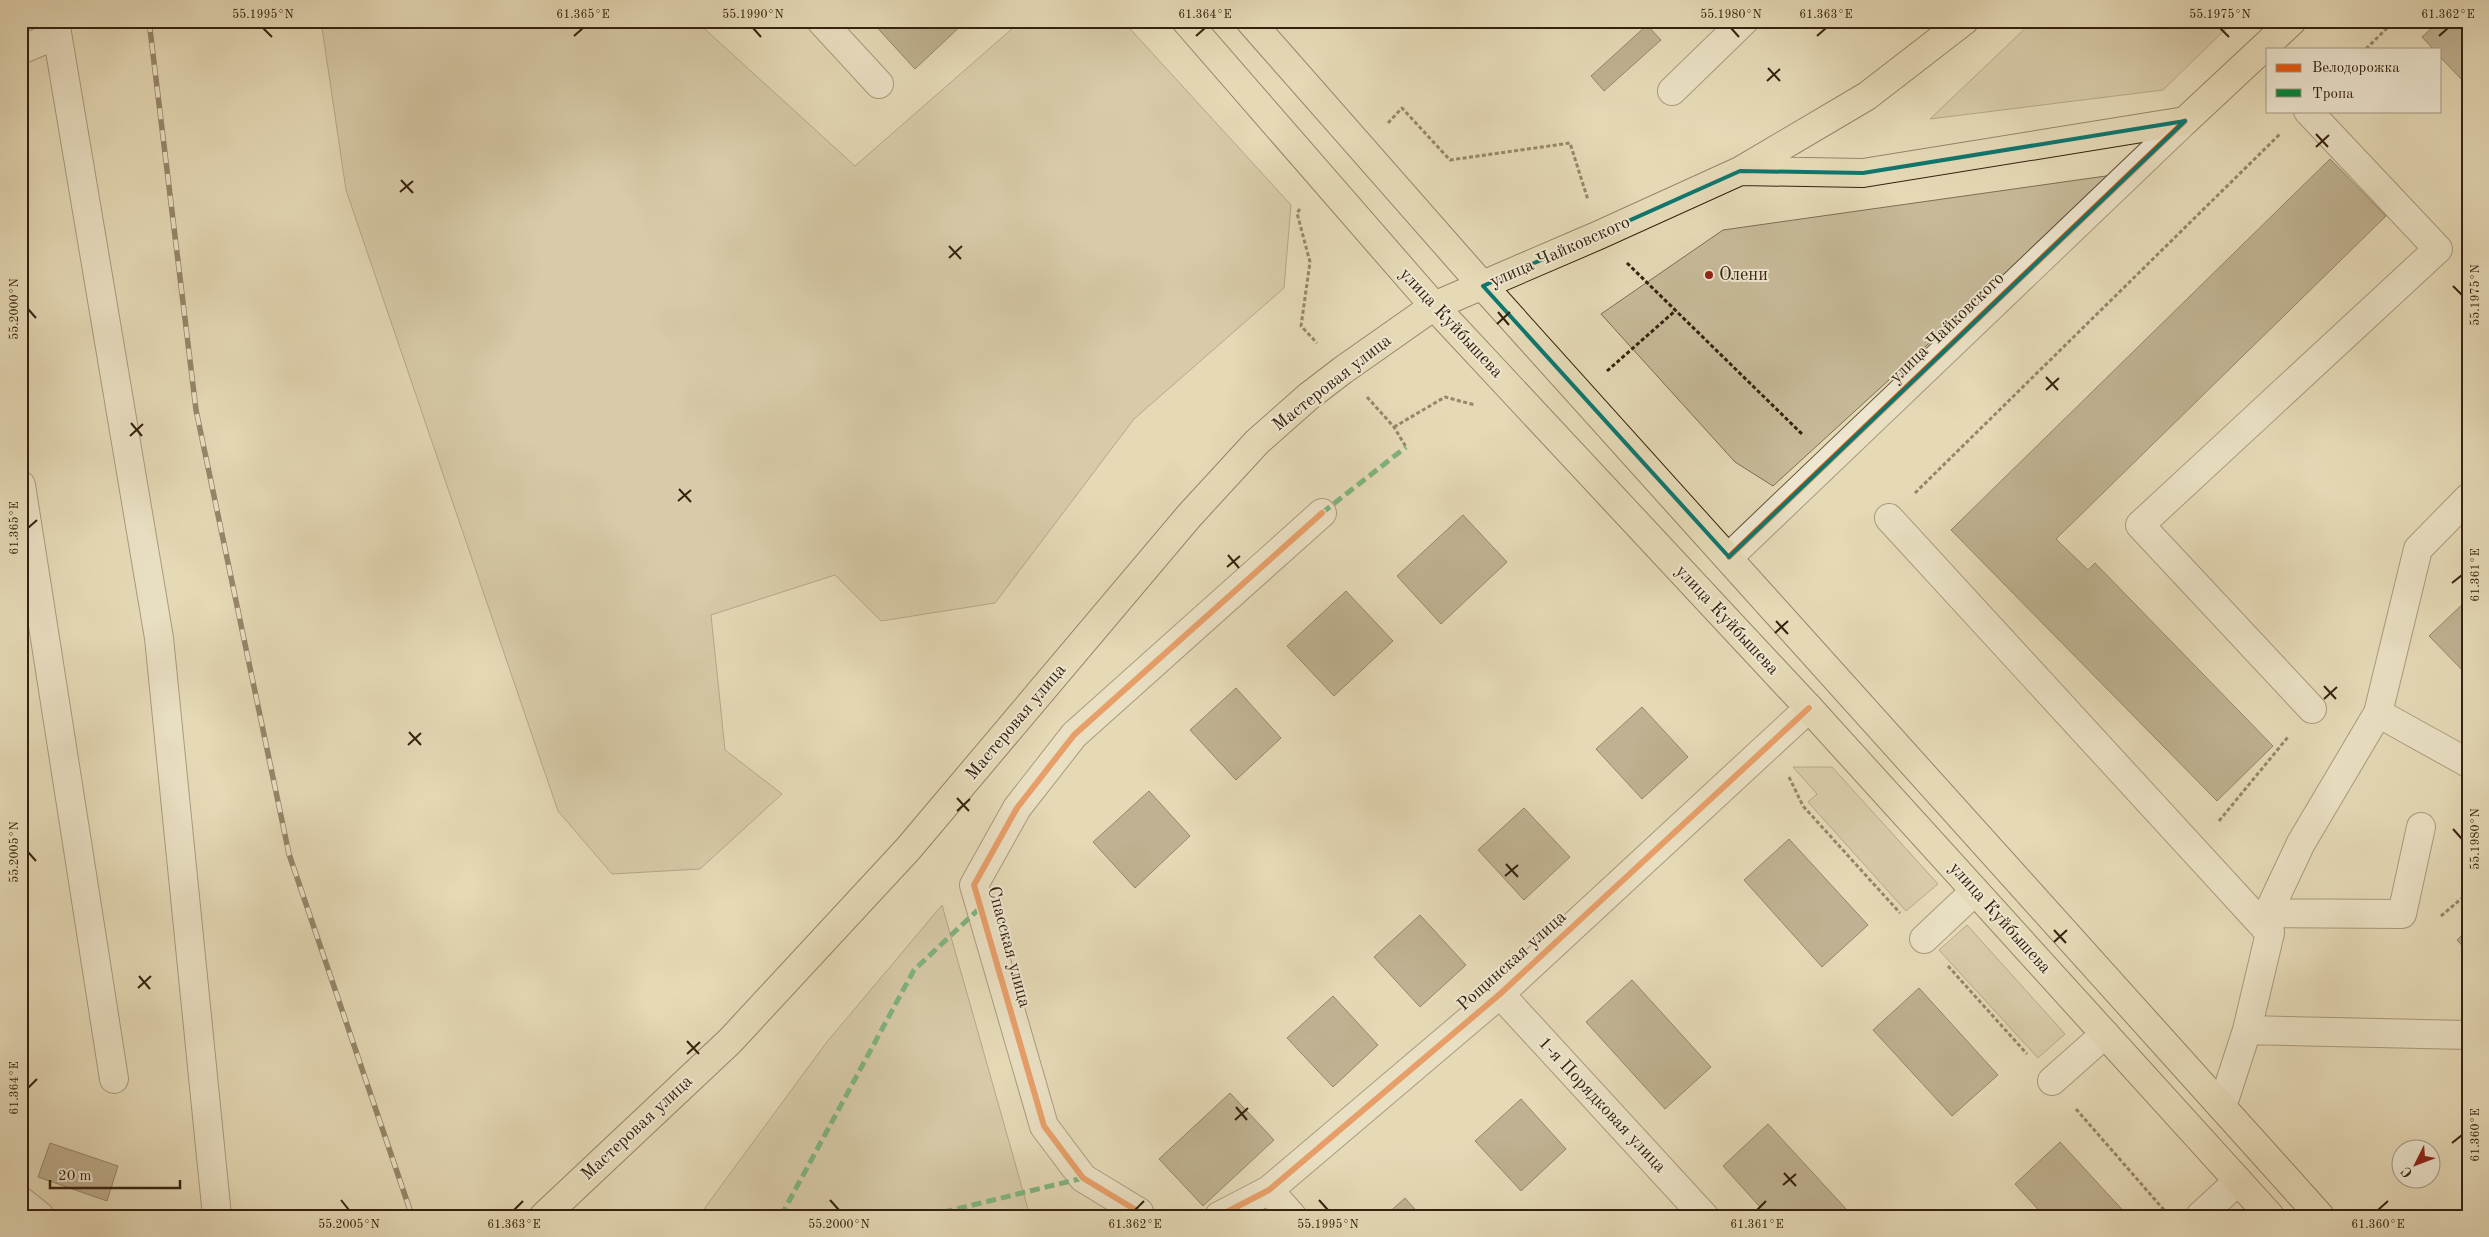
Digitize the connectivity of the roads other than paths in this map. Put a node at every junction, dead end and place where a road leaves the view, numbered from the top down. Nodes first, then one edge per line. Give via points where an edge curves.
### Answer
1 (821, 21) edge
2 (1186, 21) edge
3 (1250, 21) edge
4 (1744, 21) edge
5 (1964, 21) edge
6 (2292, 21) edge
7 (56, 28) edge
8 (2272, 48) edge
9 (21, 50) edge
10 (2262, 61) edge
11 (879, 84) dead end
12 (1672, 91) dead end
13 (2309, 112) edge
14 (2185, 121) junction
15 (1740, 171) junction
16 (1483, 286) junction
17 (1434, 306) junction
18 (21, 485) edge
19 (2468, 498) edge
20 (1322, 513) dead end
21 (1889, 518) road end
22 (1729, 557) junction
23 (1809, 708) junction
24 (2312, 709) road end
25 (2378, 713) junction
26 (2468, 763) edge
27 (2421, 827) dead end
28 (1975, 891) junction
29 (2269, 923) junction
30 (1924, 939) dead end
31 (1500, 994) junction
32 (2247, 1030) junction
33 (2105, 1034) junction
34 (2468, 1034) edge
35 (114, 1079) dead end
36 (2052, 1081) dead end
37 (2222, 1106) junction
38 (2238, 1181) junction
39 (1269, 1190) junction
40 (21, 1201) edge
41 (1139, 1215) edge
42 (40, 1216) edge
43 (217, 1216) edge
44 (544, 1216) edge
45 (1219, 1216) edge
46 (1292, 1216) edge
47 (1704, 1216) edge
48 (2200, 1216) edge
49 (2270, 1216) edge
50 (2320, 1216) edge

1 - 11 street
2 - 17 main road, улица Куйбышева
3 - 16 main road
4 - 12 street
5 - 15 main road, улица Чайковского via 1867,96
6 - 8 main road, улица Чайковского
7 - 9 street
7 - 43 street via 159,638
10 - 14 main road, улица Чайковского
13 - 24 street via 2438,248 2140,525
14 - 15 main road, улица Чайковского via 1863,173
14 - 22 street, улица Чайковского
15 - 16 main road, улица Чайковского
16 - 17 main road, улица Чайковского
16 - 22 main road
17 - 23 main road, улица Куйбышева
17 - 44 main road, Мастеровая улица via 1342,370 1257,442 1190,516 908,849 730,1041
18 - 35 street
19 - 25 street via 2418,549
20 - 41 street, Спасская улица via 1074,735 1017,808 974,885 1044,1126 1083,1178
21 - 29 street via 2194,850
22 - 37 main road
23 - 28 main road, улица Куйбышева
23 - 31 street, Рощинская улица
25 - 26 street
25 - 29 street via 2301,843
27 - 29 street via 2402,914
28 - 30 street
28 - 33 main road, улица Куйбышева
29 - 32 street
31 - 39 street, Рощинская улица
31 - 47 street, 1-я Порядковая улица
32 - 34 street
32 - 37 street
33 - 36 street
33 - 38 main road, улица Куйбышева
37 - 50 main road
38 - 48 street
38 - 49 main road, улица Куйбышева
39 - 45 street, Рощинская улица
39 - 46 street
40 - 42 street

